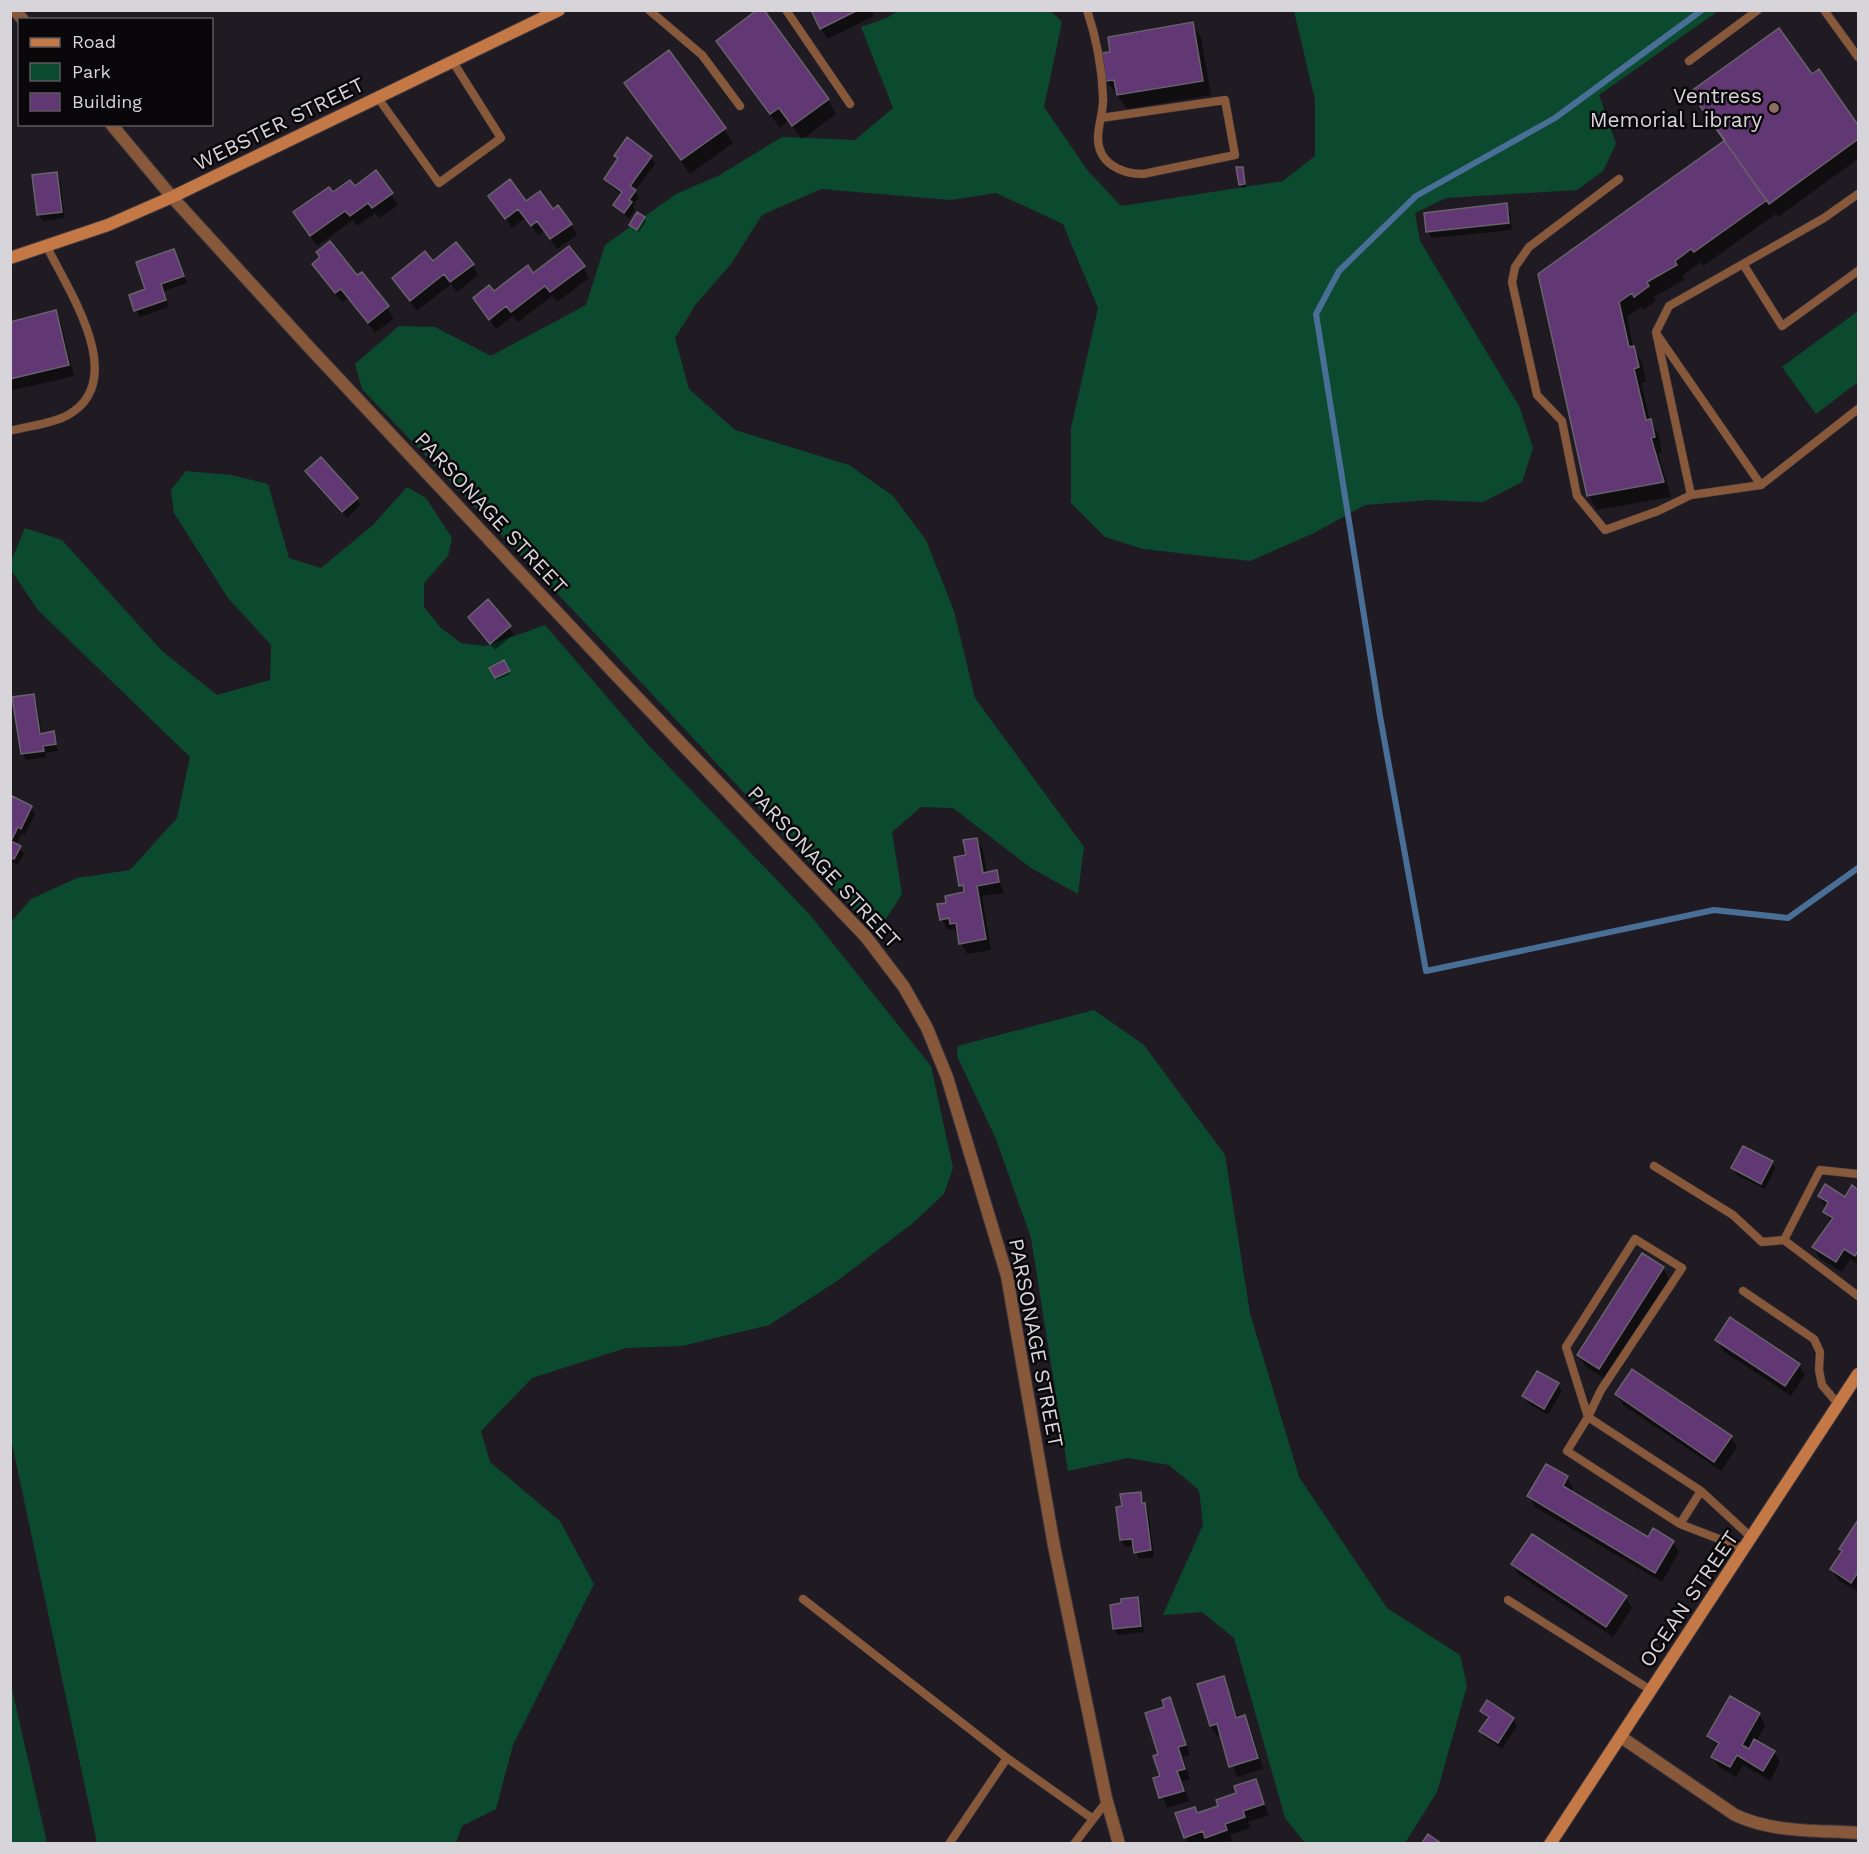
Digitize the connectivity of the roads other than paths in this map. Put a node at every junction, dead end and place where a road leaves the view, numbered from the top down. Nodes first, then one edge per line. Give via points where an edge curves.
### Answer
1 (559, 10) edge
2 (649, 10) edge
3 (786, 10) edge
4 (1087, 10) edge
5 (1758, 10) edge
6 (1824, 10) edge
7 (1858, 57) edge
8 (1689, 61) dead end
9 (453, 62) junction
10 (378, 98) junction
11 (850, 104) dead end
12 (740, 106) dead end
13 (1101, 118) junction
14 (113, 126) edge
15 (1618, 179) dead end
16 (1858, 194) edge
17 (172, 197) junction
18 (47, 247) junction
19 (10, 258) edge
20 (1743, 264) junction
21 (1858, 271) edge
22 (1656, 332) junction
23 (1858, 409) edge
24 (10, 431) edge
25 (1761, 484) junction
26 (1691, 495) junction
27 (1654, 1166) dead end
28 (1858, 1174) edge
29 (1784, 1240) junction
30 (1743, 1291) dead end
31 (1858, 1296) edge
32 (1858, 1374) edge
33 (1839, 1404) junction
34 (1588, 1418) junction
35 (1701, 1491) junction
36 (1680, 1524) junction
37 (1752, 1538) junction
38 (1745, 1549) junction
39 (803, 1599) dead end
40 (1508, 1600) dead end
41 (1652, 1691) junction
42 (1621, 1737) junction
43 (1007, 1758) junction
44 (1107, 1801) junction
45 (1093, 1819) junction
46 (1858, 1833) edge
47 (950, 1844) edge
48 (1074, 1844) edge
49 (1119, 1844) edge
50 (1550, 1844) edge

1 - 9 street, WEBSTER STREET
2 - 12 lane via 702,55
3 - 11 lane
4 - 13 lane via 1103,94
5 - 8 lane
6 - 7 lane
9 - 10 street, WEBSTER STREET
9 - 10 lane via 501,138 439,183
10 - 17 street, WEBSTER STREET
13 - 13 lane via 1098,137 1104,156 1128,174 1235,155 1225,100
14 - 17 street, PARSONAGE STREET
15 - 26 lane via 1529,247 1515,267 1512,282 1537,395 1562,422 1577,496 1605,530
16 - 20 lane
17 - 18 street, WEBSTER STREET
17 - 44 street, PARSONAGE STREET via 478,528 866,937 904,987 947,1077 1006,1276 1054,1546
18 - 19 street, WEBSTER STREET
18 - 24 lane via 94,350 96,374 85,399 68,415
20 - 21 lane via 1782,326
20 - 22 lane via 1669,306
22 - 25 lane
22 - 26 lane
23 - 25 lane
25 - 26 lane
27 - 29 lane via 1734,1215 1762,1242
28 - 29 lane via 1820,1170
29 - 31 lane
30 - 33 lane via 1814,1339 1820,1352 1818,1370 1822,1384
32 - 33 street, OCEAN STREET
33 - 37 street, OCEAN STREET
34 - 34 lane via 1601,1390 1682,1268 1635,1239 1566,1347
34 - 35 lane
34 - 36 lane via 1567,1451
35 - 36 lane
35 - 37 lane
36 - 38 lane
37 - 38 street, OCEAN STREET
38 - 41 street, OCEAN STREET
39 - 43 lane
40 - 41 lane
41 - 42 street, OCEAN STREET
42 - 46 street via 1749,1821 1786,1829
42 - 50 street, OCEAN STREET
43 - 45 lane
43 - 47 lane
44 - 45 lane
44 - 49 street, PARSONAGE STREET
45 - 48 lane

